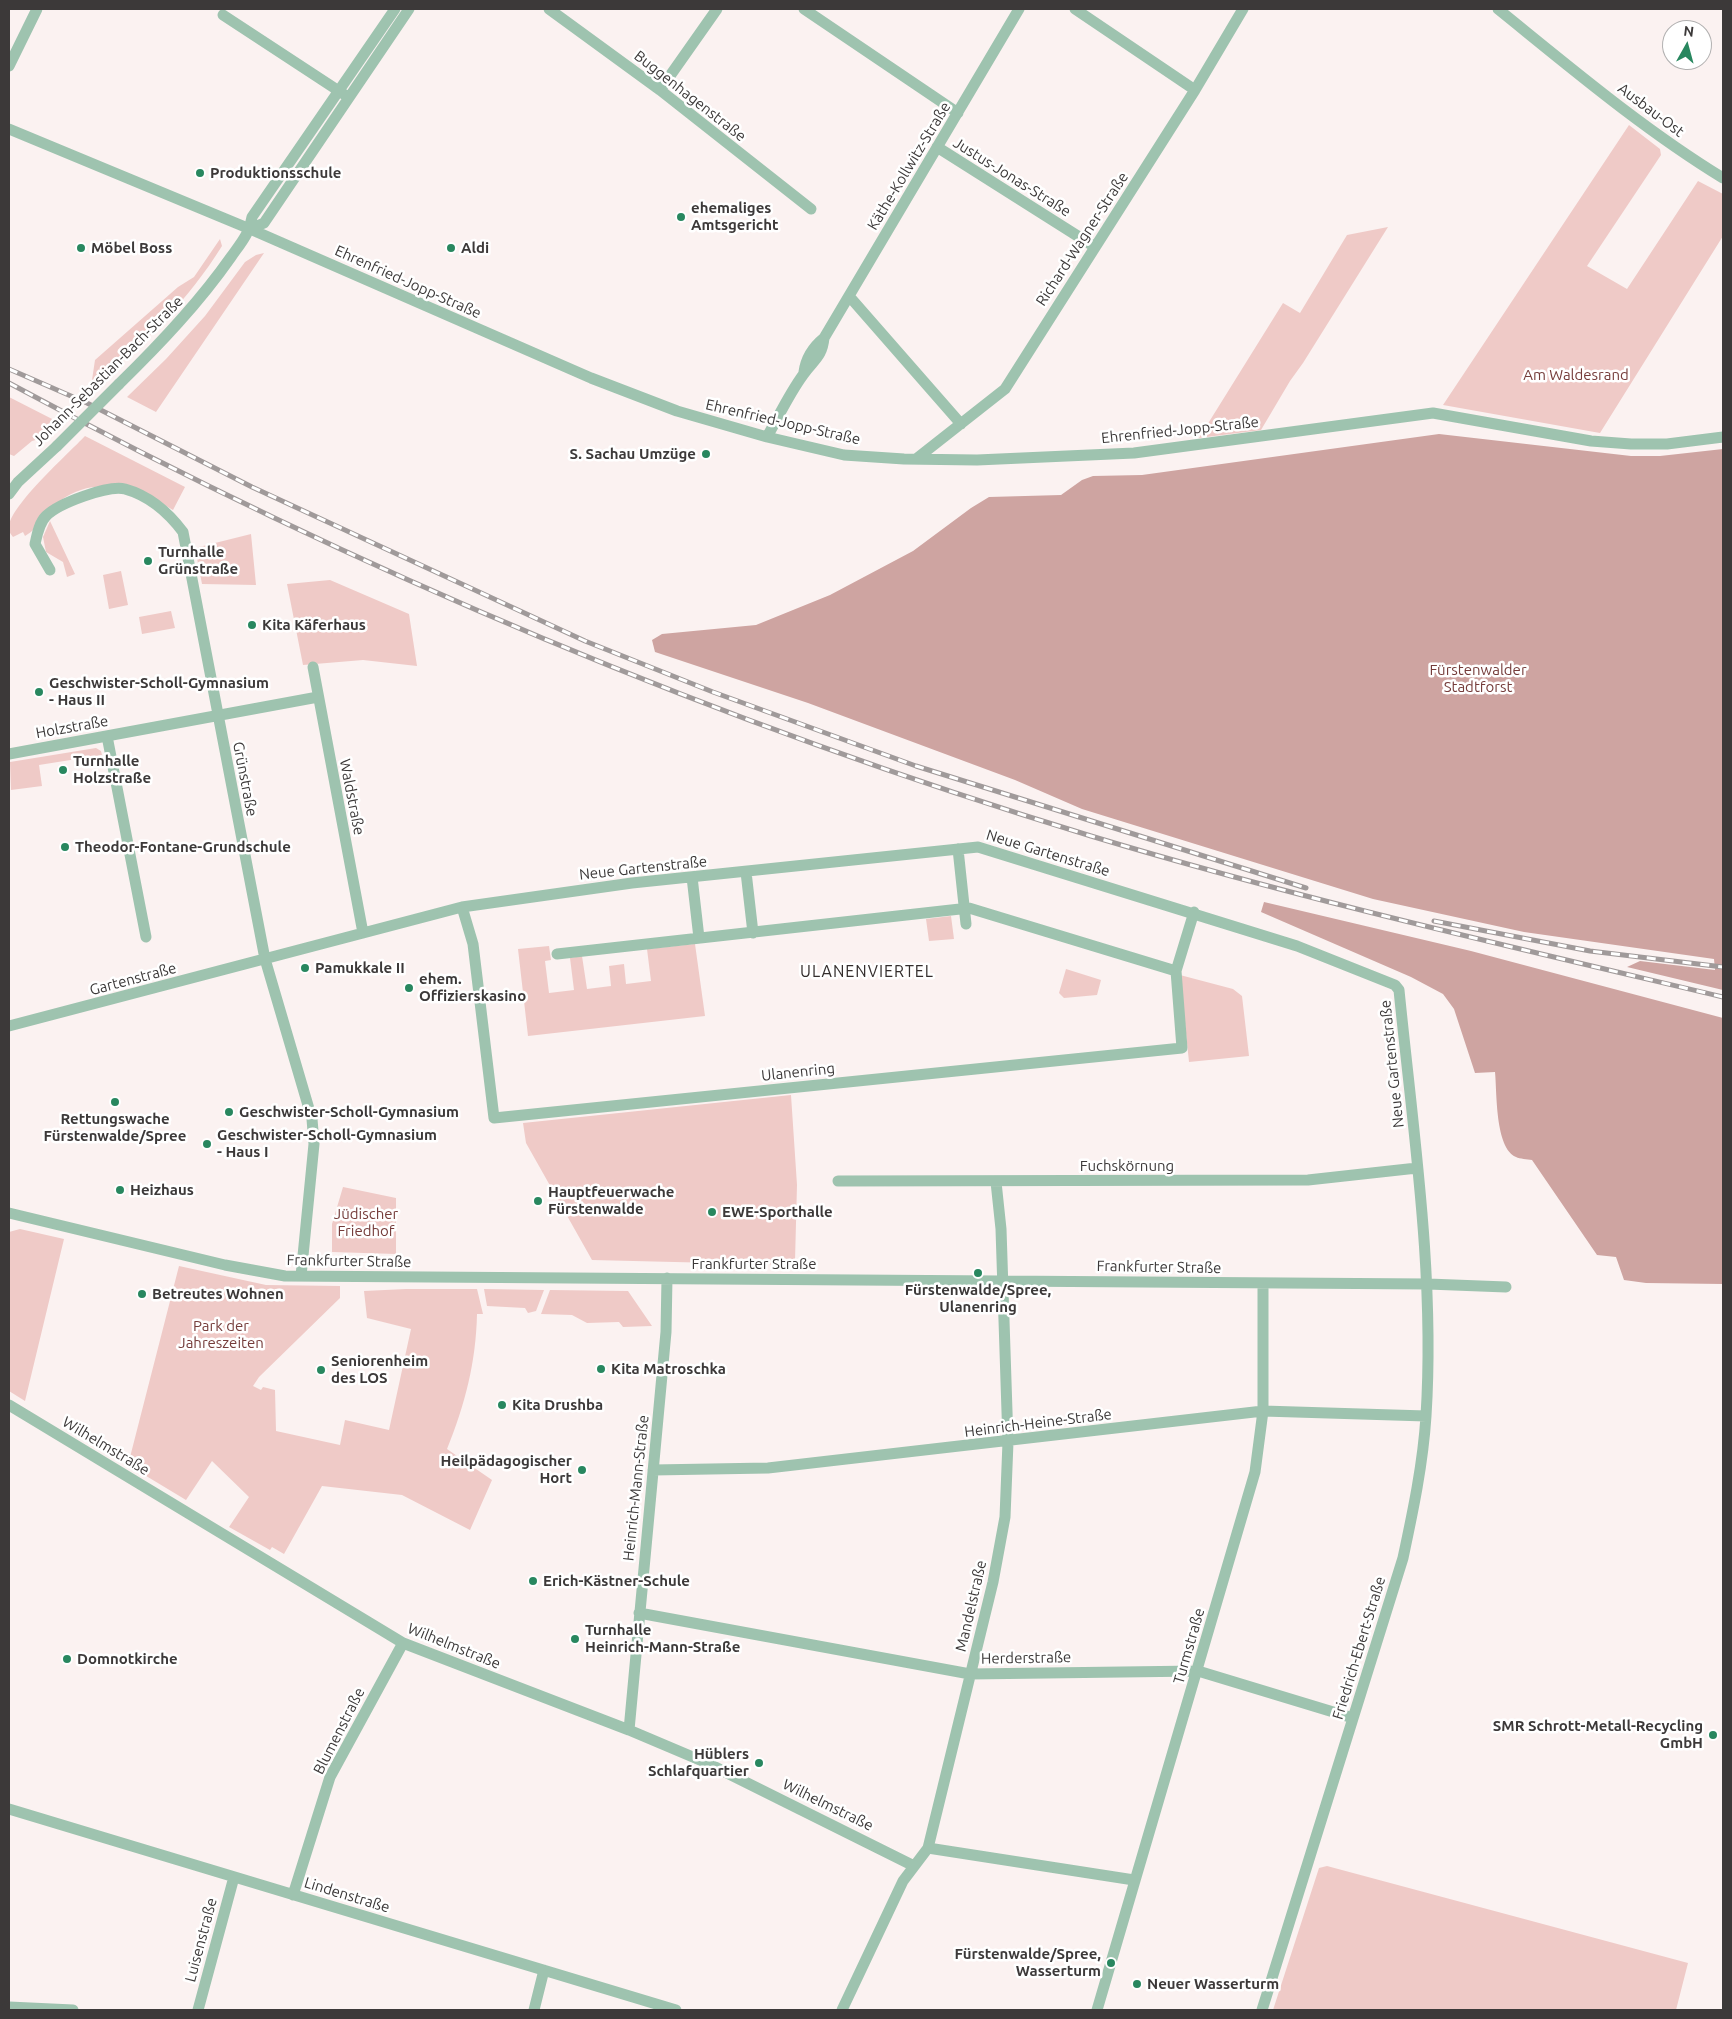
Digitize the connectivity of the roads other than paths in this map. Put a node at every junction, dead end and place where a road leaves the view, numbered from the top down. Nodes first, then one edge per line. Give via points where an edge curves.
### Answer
1 (37, 9) edge
2 (395, 9) edge
3 (409, 9) edge
4 (549, 9) edge
5 (717, 9) edge
6 (804, 9) edge
7 (1019, 9) edge
8 (1075, 9) edge
9 (1243, 9) edge
10 (1498, 9) edge
11 (223, 15) dead end
12 (9, 66) edge
13 (660, 90) junction
14 (1196, 90) junction
15 (344, 94) junction
16 (958, 112) junction
17 (9, 129) edge
18 (937, 147) junction
19 (1723, 178) edge
20 (811, 209) dead end
21 (250, 229) junction
22 (1095, 247) junction
23 (850, 296) junction
24 (962, 424) junction
25 (767, 437) junction
26 (1723, 438) edge
27 (916, 459) junction
28 (13, 479) edge
29 (9, 494) edge
30 (50, 570) dead end
31 (312, 667) dead end
32 (318, 698) junction
33 (218, 716) junction
34 (107, 736) junction
35 (9, 754) edge
36 (958, 849) junction
37 (746, 872) junction
38 (692, 878) junction
39 (462, 907) junction
40 (965, 908) junction
41 (1194, 912) junction
42 (966, 924) dead end
43 (753, 932) junction
44 (363, 933) junction
45 (146, 937) dead end
46 (699, 938) junction
47 (557, 954) dead end
48 (265, 959) junction
49 (1176, 971) junction
50 (9, 1026) edge
51 (1417, 1168) junction
52 (838, 1181) dead end
53 (996, 1182) junction
54 (9, 1213) edge
55 (301, 1276) junction
56 (667, 1278) junction
57 (1001, 1281) junction
58 (1263, 1283) junction
59 (1428, 1284) junction
60 (1506, 1287) dead end
61 (9, 1405) edge
62 (1263, 1411) junction
63 (1426, 1416) junction
64 (1008, 1442) junction
65 (654, 1470) junction
66 (639, 1613) junction
67 (403, 1643) junction
68 (1198, 1671) junction
69 (970, 1674) junction
70 (1353, 1718) junction
71 (630, 1730) junction
72 (9, 1809) edge
73 (928, 1848) junction
74 (914, 1866) junction
75 (234, 1877) junction
76 (1134, 1880) junction
77 (293, 1895) junction
78 (544, 1970) junction
79 (9, 2007) edge
80 (72, 2010) edge
81 (198, 2010) edge
82 (534, 2010) edge
83 (676, 2010) edge
84 (842, 2010) edge
85 (1097, 2010) edge
86 (1262, 2010) edge

1 - 12 street
2 - 15 street, Johann-Sebastian-Bach-Straße
3 - 15 street, Johann-Sebastian-Bach-Straße
4 - 13 street, Buggenhagenstraße
5 - 13 street
6 - 16 street, Justus-Jonas-Straße
7 - 16 street, Käthe-Kollwitz-Straße
8 - 14 street
9 - 14 street, Richard-Wagner-Straße
10 - 19 street, Ausbau-Ost via 1643,124
11 - 15 street
13 - 20 street, Buggenhagenstraße
14 - 22 street, Richard-Wagner-Straße
15 - 21 street, Johann-Sebastian-Bach-Straße via 264,223
16 - 18 street, Käthe-Kollwitz-Straße
17 - 21 street, Ehrenfried-Jopp-Straße
18 - 22 street, Justus-Jonas-Straße
18 - 23 street, Käthe-Kollwitz-Straße
21 - 25 street, Ehrenfried-Jopp-Straße via 591,378 677,411
21 - 28 street, Johann-Sebastian-Bach-Straße, bridge via 173,331 57,446
22 - 24 street, Richard-Wagner-Straße via 1005,389
23 - 24 street
23 - 25 street, Käthe-Kollwitz-Straße via 824,338 823,349 816,361 804,373
24 - 27 street, Richard-Wagner-Straße
25 - 27 street, Ehrenfried-Jopp-Straße via 844,455
26 - 27 street, Ehrenfried-Jopp-Straße via 1667,444 1591,441 1433,413 1134,453 978,460
28 - 29 street, Johann-Sebastian-Bach-Straße
30 - 33 street, Grünstraße via 35,544 39,529 46,516 75,500 102,489 124,489 150,500 170,514 183,532
31 - 32 street, Waldstraße
32 - 33 street, Holzstraße
32 - 44 street, Waldstraße
33 - 34 street, Holzstraße
33 - 48 street, Grünstraße
34 - 35 street, Holzstraße
34 - 45 street
36 - 37 street, Neue Gartenstraße
36 - 40 street
36 - 41 street, Neue Gartenstraße via 978,847
37 - 38 street, Neue Gartenstraße
37 - 43 street
38 - 39 street, Neue Gartenstraße
38 - 46 street
39 - 44 street, Neue Gartenstraße
39 - 49 street, Ulanenring via 472,944 494,1118 1182,1048
40 - 42 street
40 - 43 street
40 - 49 street
41 - 49 street, Ulanenring
41 - 51 street, Neue Gartenstraße via 1297,946 1398,987
43 - 46 street
44 - 48 street, Neue Gartenstraße
46 - 47 street
48 - 50 street, Gartenstraße
48 - 55 street, Grünstraße via 308,1102 314,1134
51 - 53 street, Fuchskörnung via 1313,1180
51 - 59 street, Neue Gartenstraße
52 - 53 street, Fuchskörnung
53 - 57 street, Mandelstraße via 1001,1229
54 - 55 street, Frankfurter Straße via 226,1265
55 - 56 street, Frankfurter Straße
56 - 57 street, Frankfurter Straße
56 - 65 street, Heinrich-Mann-Straße via 666,1332
57 - 58 street, Frankfurter Straße
57 - 64 street, Mandelstraße
58 - 59 street, Frankfurter Straße
58 - 62 street, Turmstraße
59 - 60 street, Frankfurter Straße
59 - 63 street, Friedrich-Ebert-Straße
61 - 67 street, Wilhelmstraße
62 - 63 street, Heinrich-Heine-Straße
62 - 64 street, Heinrich-Heine-Straße
62 - 68 street, Turmstraße via 1255,1472
63 - 70 street, Friedrich-Ebert-Straße via 1417,1488 1403,1558
64 - 65 street, Heinrich-Heine-Straße via 768,1468
64 - 69 street, Mandelstraße via 1005,1517
65 - 66 street, Heinrich-Mann-Straße
66 - 69 street, Herderstraße
66 - 71 street, Heinrich-Mann-Straße
67 - 71 street, Wilhelmstraße
67 - 77 street, Blumenstraße via 330,1777
68 - 69 street, Herderstraße
68 - 70 street, Herderstraße
68 - 76 street, Turmstraße
69 - 73 street, Mandelstraße
70 - 86 street, Friedrich-Ebert-Straße
71 - 74 street, Wilhelmstraße via 706,1763
72 - 75 street, Lindenstraße
73 - 74 street, Mandelstraße
73 - 76 street
74 - 84 street, Mandelstraße via 903,1881
75 - 77 street, Lindenstraße
75 - 81 street, Luisenstraße
76 - 85 street, Turmstraße
77 - 78 street, Lindenstraße
78 - 82 street
78 - 83 street, Lindenstraße
79 - 80 street

